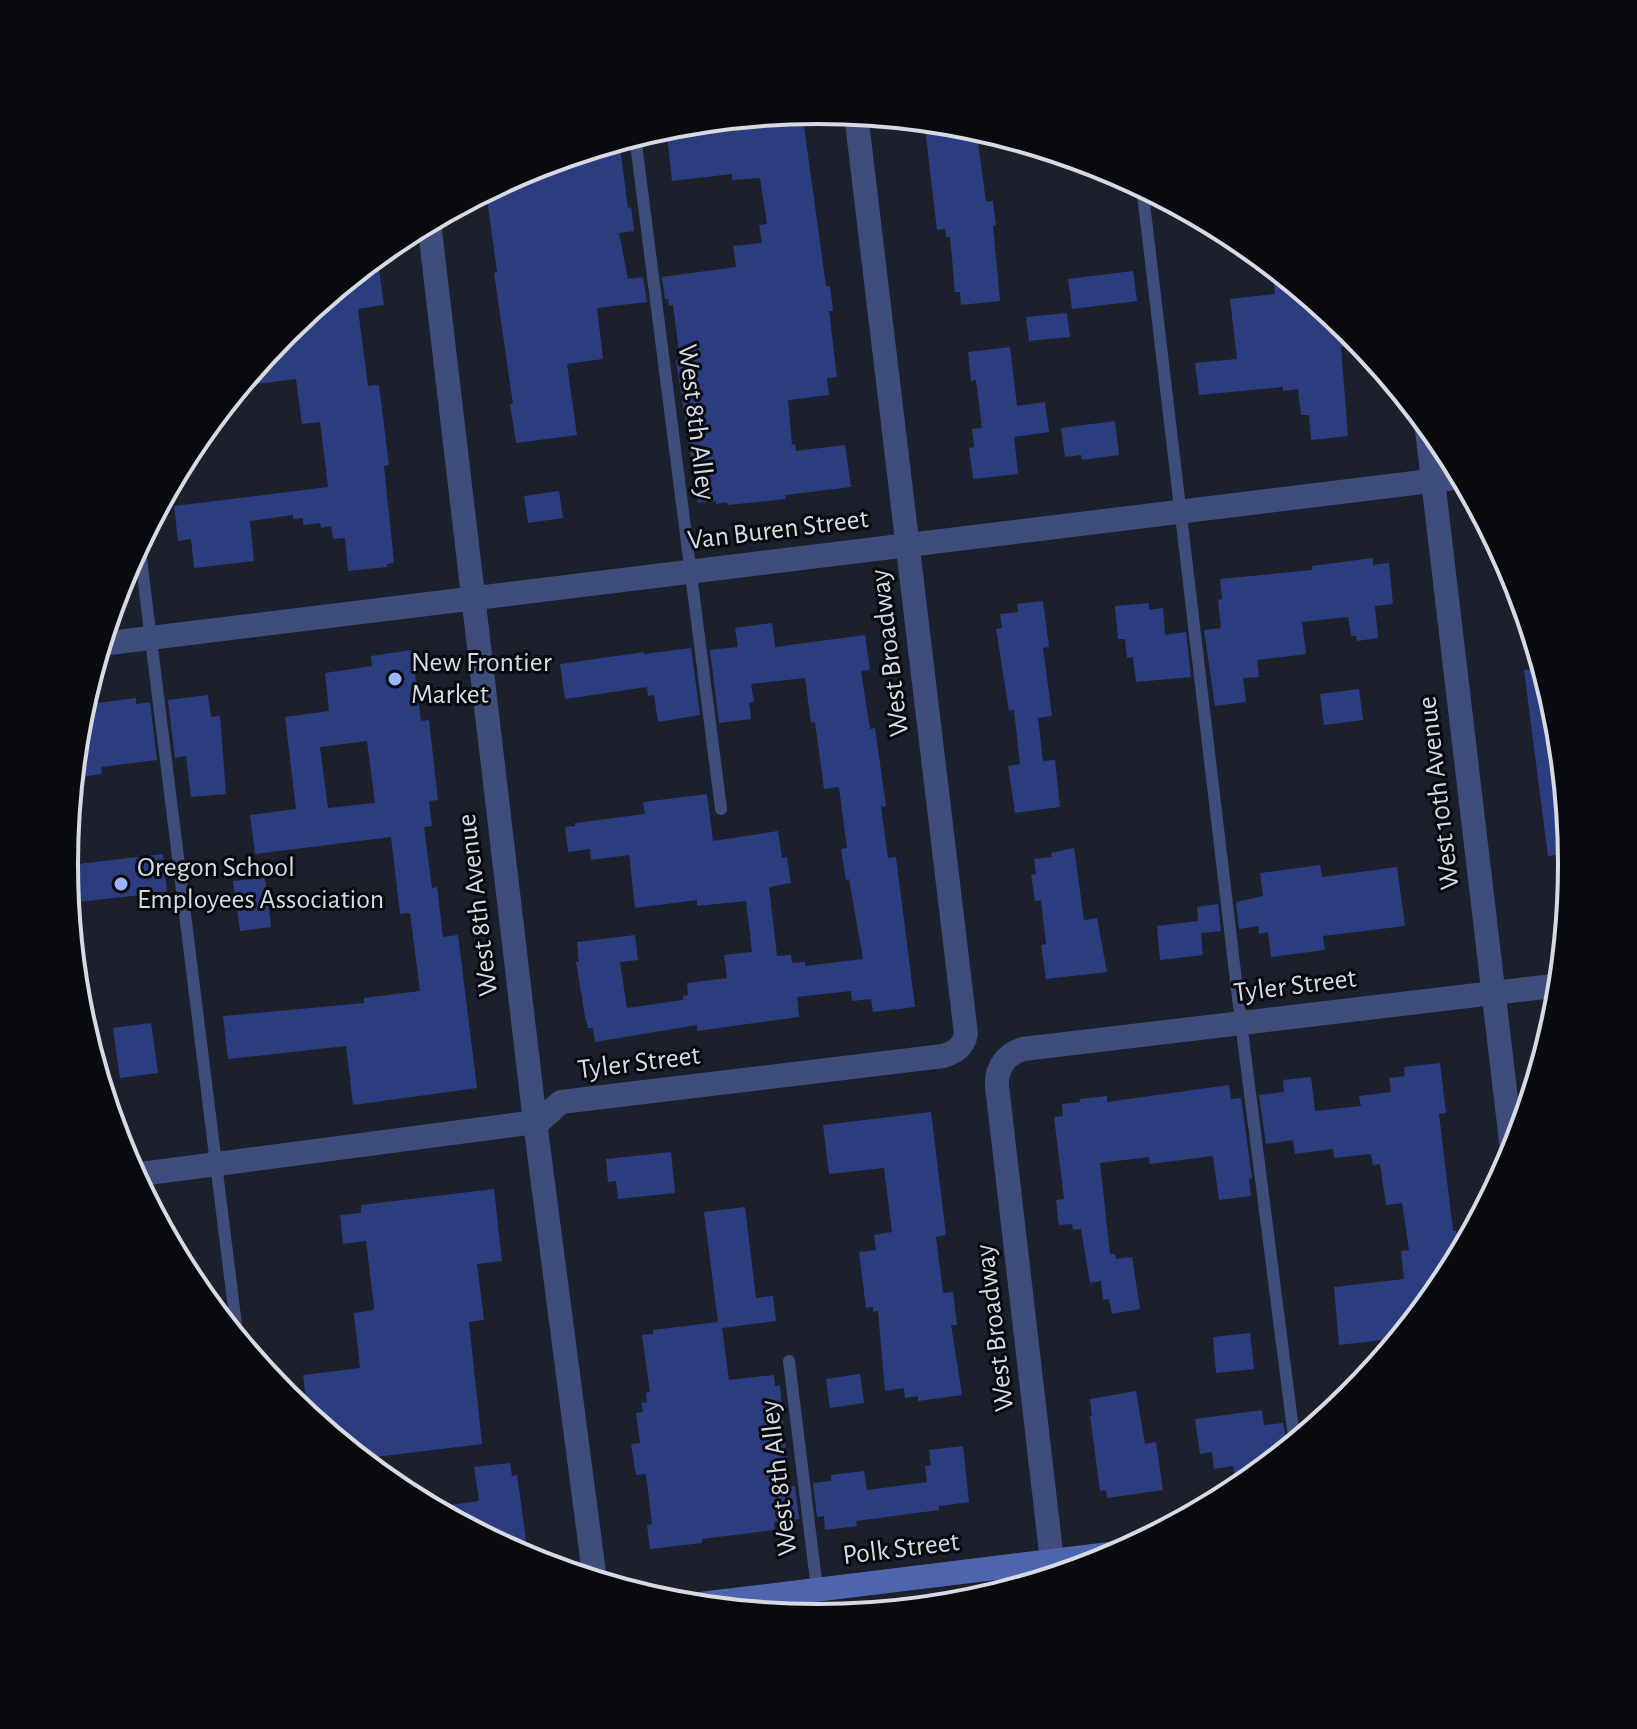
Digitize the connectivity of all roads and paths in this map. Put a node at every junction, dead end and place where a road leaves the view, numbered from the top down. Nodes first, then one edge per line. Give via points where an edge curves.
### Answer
1 (857, 126) edge
2 (636, 147) edge
3 (1144, 199) edge
4 (430, 234) edge
5 (1429, 446) edge
6 (1450, 479) edge
7 (1433, 481) junction
8 (1180, 511) junction
9 (907, 544) junction
10 (142, 564) edge
11 (691, 570) junction
12 (471, 597) junction
13 (151, 638) junction
14 (112, 643) edge
15 (721, 809) dead end
16 (1549, 986) edge
17 (1492, 993) junction
18 (1241, 1023) junction
19 (964, 1042) joint
20 (998, 1072) joint
21 (535, 1122) junction
22 (1510, 1131) edge
23 (217, 1164) junction
24 (146, 1173) edge
25 (236, 1321) edge
26 (789, 1361) dead end
27 (1293, 1432) edge
28 (1053, 1567) edge
29 (594, 1570) edge
30 (1045, 1570) edge
31 (817, 1589) junction
32 (732, 1600) edge

1 - 9 street, West Broadway
2 - 11 lane, West 8th Alley
3 - 8 lane
4 - 12 street, West 8th Avenue
5 - 7 street, West 10th Avenue
6 - 7 street, Van Buren Street
7 - 8 street, Van Buren Street
7 - 17 street, West 10th Avenue
8 - 9 street, Van Buren Street
8 - 18 lane
9 - 11 street, Van Buren Street
9 - 19 street, West Broadway
10 - 13 lane
11 - 12 street, Van Buren Street
11 - 15 lane, West 8th Alley
12 - 13 street, Van Buren Street
12 - 21 street, West 8th Avenue
13 - 14 street, Van Buren Street
13 - 23 lane
16 - 17 street, Tyler Street
17 - 18 street, Tyler Street
17 - 22 street, West 10th Avenue
18 - 20 street, Tyler Street via 1023,1049
18 - 27 lane
19 - 21 street, Tyler Street via 943,1056 561,1102
20 - 28 street, West Broadway
21 - 23 street, Tyler Street
21 - 29 street, West 8th Avenue
23 - 24 street, Tyler Street
23 - 25 lane
26 - 31 lane, West 8th Alley
30 - 31 street, Polk Street
31 - 32 street, Polk Street

